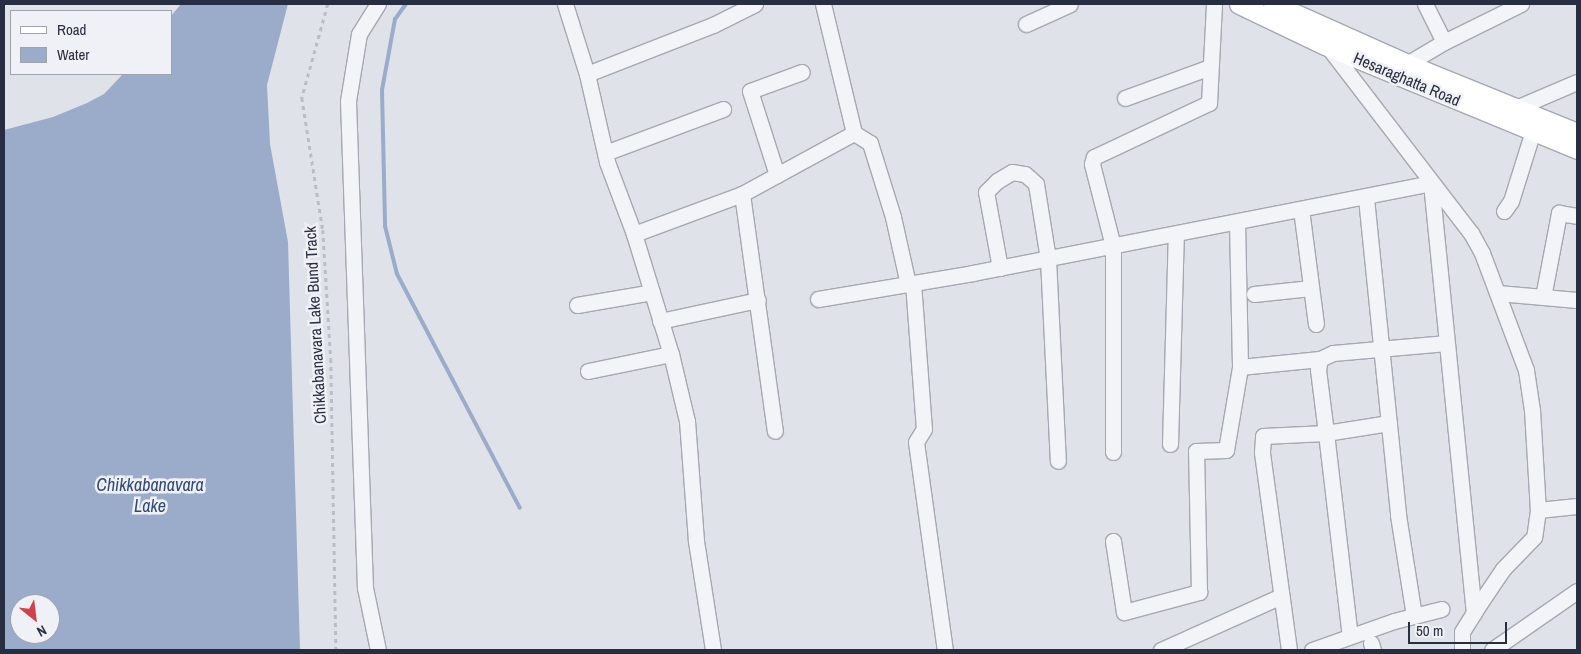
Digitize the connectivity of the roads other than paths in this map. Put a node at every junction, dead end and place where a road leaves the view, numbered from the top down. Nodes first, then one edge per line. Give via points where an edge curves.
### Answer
1 (378, 4) edge
2 (565, 4) edge
3 (755, 4) edge
4 (823, 4) edge
5 (1070, 4) edge
6 (1214, 4) edge
7 (1239, 4) edge
8 (1273, 4) edge
9 (1425, 4) edge
10 (1521, 4) edge
11 (1026, 24) dead end
12 (1327, 38) junction
13 (1444, 42) junction
14 (1210, 67) junction
15 (1399, 68) junction
16 (802, 72) dead end
17 (587, 74) junction
18 (1577, 82) edge
19 (1125, 98) dead end
20 (1514, 108) junction
21 (724, 109) dead end
22 (1496, 116) junction
23 (1533, 131) junction
24 (1577, 132) edge
25 (854, 133) junction
26 (1577, 149) edge
27 (605, 153) junction
28 (777, 175) junction
29 (1431, 184) junction
30 (742, 194) junction
31 (1366, 198) junction
32 (1301, 209) junction
33 (1504, 211) dead end
34 (1577, 216) edge
35 (1237, 222) junction
36 (634, 234) junction
37 (1176, 234) junction
38 (1113, 246) junction
39 (1048, 259) junction
40 (1000, 268) junction
41 (910, 284) junction
42 (1311, 288) junction
43 (652, 292) junction
44 (1498, 293) junction
45 (1254, 294) dead end
46 (1543, 297) junction
47 (818, 299) dead end
48 (758, 300) junction
49 (1577, 300) edge
50 (577, 305) dead end
51 (660, 321) junction
52 (1316, 324) dead end
53 (1447, 343) junction
54 (1382, 349) junction
55 (670, 354) junction
56 (1320, 359) junction
57 (1240, 367) junction
58 (588, 370) dead end
59 (1389, 423) junction
60 (775, 431) dead end
61 (1326, 432) junction
62 (1170, 444) dead end
63 (1113, 452) dead end
64 (1058, 461) dead end
65 (1577, 506) edge
66 (1538, 510) junction
67 (1113, 541) dead end
68 (1577, 591) edge
69 (1282, 596) junction
70 (1441, 609) dead end
71 (1474, 613) junction
72 (1414, 616) junction
73 (1350, 636) junction
74 (378, 650) edge
75 (713, 650) edge
76 (945, 650) edge
77 (1161, 650) edge
78 (1289, 650) edge
79 (1312, 650) edge
80 (1462, 650) edge
81 (1492, 650) edge

1 - 74 street via 360,34 348,101 364,588
2 - 17 street
3 - 17 street via 713,25
4 - 25 street
5 - 11 street
6 - 14 street
7 - 12 main road
8 - 12 main road
9 - 13 street
10 - 13 street
12 - 15 main road
12 - 29 street
13 - 15 street
14 - 19 street
14 - 38 street via 1209,103 1094,157 1093,172
15 - 20 main road
15 - 22 main road, Hesaraghatta Road
16 - 28 street via 750,91
17 - 27 street
18 - 20 street
20 - 22 street
20 - 24 main road
21 - 27 street
22 - 23 main road, Hesaraghatta Road
23 - 26 main road, Hesaraghatta Road
23 - 33 street via 1511,201
25 - 28 street
25 - 41 street via 870,143
27 - 36 street
28 - 30 street
29 - 31 street
29 - 44 street via 1471,233
29 - 53 street
30 - 36 street
30 - 48 street
31 - 32 street
31 - 54 street
32 - 35 street
32 - 42 street
34 - 46 street via 1559,213
35 - 37 street
35 - 57 street
36 - 43 street
37 - 38 street
37 - 62 street
38 - 39 street
38 - 63 street
39 - 40 street
39 - 40 street via 1036,184 1024,174 1012,172 986,192
39 - 64 street
40 - 41 street
41 - 47 street
41 - 76 street via 924,429 916,442
42 - 45 street
42 - 52 street
43 - 50 street
43 - 51 street
44 - 46 street
44 - 66 street via 1526,370 1532,410
46 - 49 street
48 - 51 street
48 - 60 street
51 - 55 street
53 - 54 street
53 - 71 street
54 - 56 street via 1333,353
54 - 59 street
55 - 58 street
55 - 75 street via 690,436 696,541
56 - 57 street
56 - 61 street via 1318,370
57 - 67 street via 1226,450 1196,451 1198,592 1124,612
59 - 61 street
59 - 72 street via 1398,515
61 - 69 street via 1263,436
61 - 73 street
65 - 66 street
66 - 71 street via 1534,537 1503,569
68 - 81 street
69 - 77 street
69 - 78 street
70 - 72 street
71 - 80 street via 1462,632
72 - 73 street
73 - 79 street

